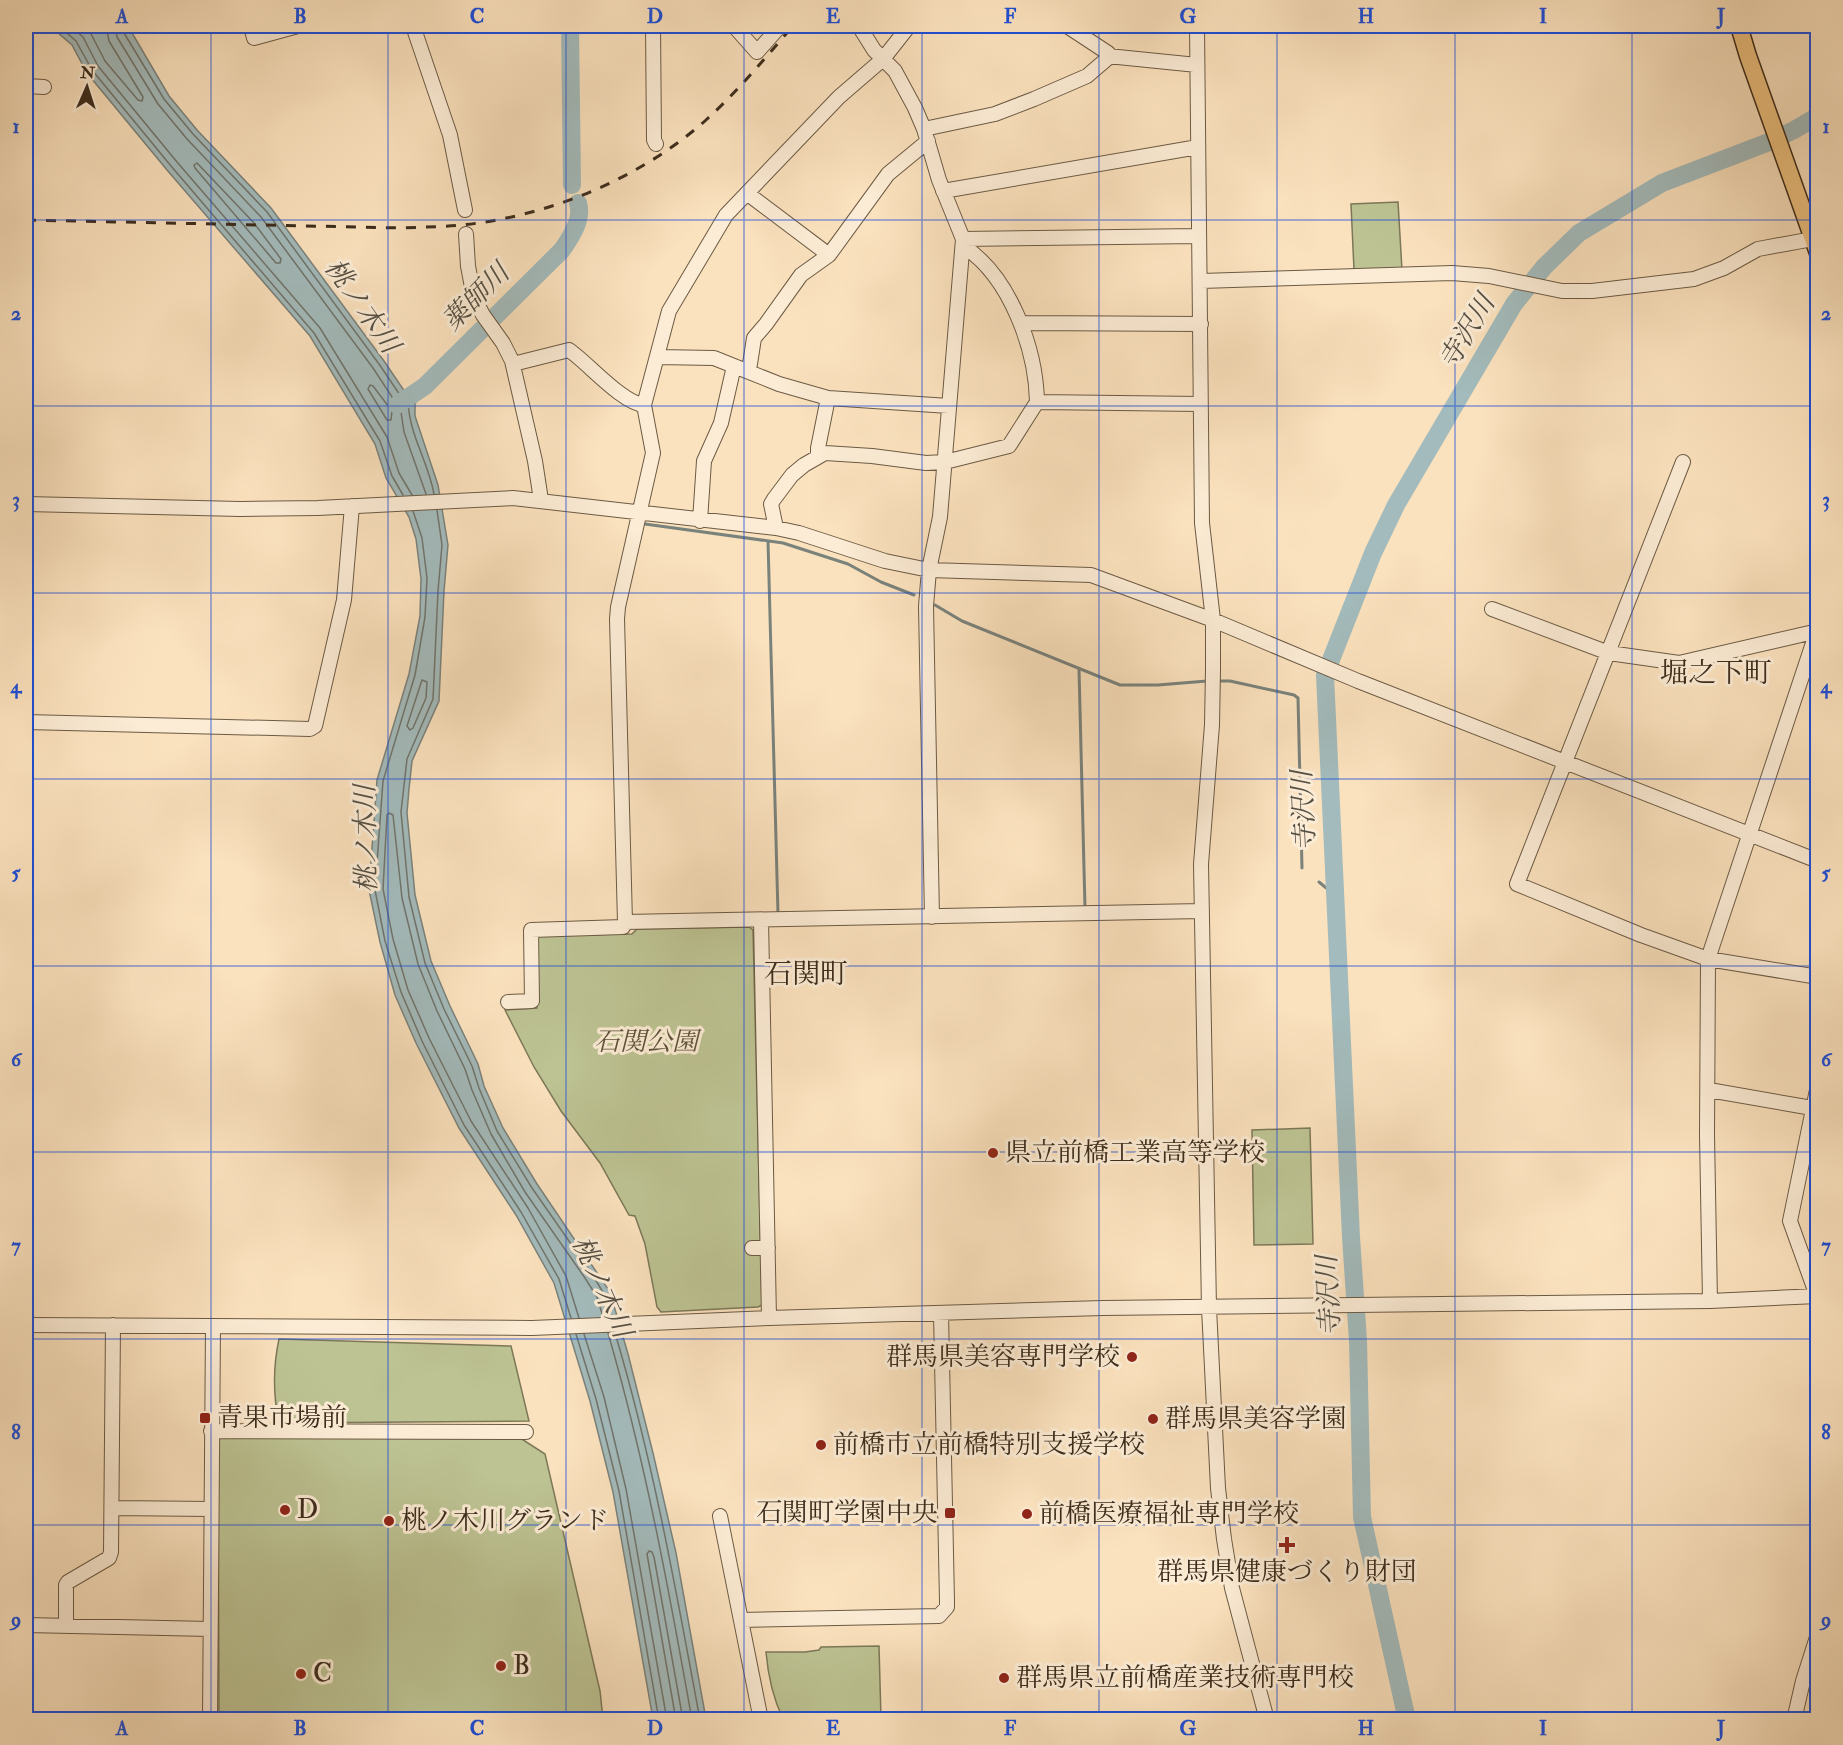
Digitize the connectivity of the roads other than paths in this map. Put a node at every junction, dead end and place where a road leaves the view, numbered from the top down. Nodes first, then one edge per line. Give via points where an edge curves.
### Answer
1 (251, 26) edge
2 (298, 26) edge
3 (413, 26) edge
4 (653, 26) edge
5 (734, 26) edge
6 (780, 26) edge
7 (859, 26) edge
8 (909, 26) edge
9 (1067, 26) edge
10 (1197, 26) edge
11 (1739, 26) edge
12 (1108, 56) junction
13 (883, 59) junction
14 (1197, 65) junction
15 (26, 86) edge
16 (44, 87) dead end
17 (926, 135) junction
18 (656, 144) dead end
19 (1198, 147) junction
20 (943, 190) junction
21 (748, 194) junction
22 (465, 210) dead end
23 (466, 234) dead end
24 (1199, 236) junction
25 (963, 242) junction
26 (1816, 243) edge
27 (829, 255) junction
28 (1201, 280) junction
29 (1021, 323) junction
30 (1201, 324) junction
31 (658, 357) junction
32 (513, 364) junction
33 (740, 369) junction
34 (828, 398) junction
35 (1037, 402) junction
36 (1200, 404) junction
37 (644, 405) junction
38 (949, 406) junction
39 (818, 455) junction
40 (945, 462) junction
41 (1683, 462) dead end
42 (541, 500) junction
43 (26, 504) edge
44 (358, 506) junction
45 (640, 513) junction
46 (700, 521) junction
47 (776, 528) junction
48 (929, 570) junction
49 (1492, 609) dead end
50 (1213, 620) junction
51 (1817, 630) edge
52 (1609, 653) junction
53 (26, 722) edge
54 (1565, 762) junction
55 (1749, 833) junction
56 (1818, 861) edge
57 (1202, 911) junction
58 (932, 916) junction
59 (761, 920) junction
60 (625, 922) junction
61 (1708, 959) junction
62 (1818, 977) edge
63 (508, 1002) dead end
64 (1818, 1085) edge
65 (1708, 1090) junction
66 (1815, 1109) edge
67 (752, 1248) dead end
68 (768, 1248) junction
69 (1817, 1296) edge
70 (1710, 1301) junction
71 (1209, 1308) junction
72 (941, 1313) junction
73 (769, 1318) junction
74 (26, 1325) edge
75 (113, 1326) junction
76 (213, 1326) junction
77 (211, 1431) junction
78 (526, 1432) dead end
79 (112, 1508) junction
80 (211, 1509) junction
81 (720, 1516) dead end
82 (741, 1620) junction
83 (26, 1625) edge
84 (66, 1626) junction
85 (210, 1629) junction
86 (1818, 1634) edge
87 (210, 1719) edge
88 (761, 1719) edge
89 (1267, 1719) edge
90 (1794, 1719) edge

1 - 2 street via 254,38
3 - 22 street via 450,135
4 - 18 street
5 - 6 street via 757,52
7 - 13 street
8 - 13 street
9 - 12 street
10 - 14 street
11 - 26 main road
12 - 14 street
12 - 17 street via 1086,76 1034,99
13 - 17 street via 895,71
13 - 21 street via 839,97
14 - 19 street
15 - 16 street
17 - 20 street
17 - 27 street via 888,174
19 - 20 street
19 - 24 street
20 - 25 street
21 - 27 street
21 - 31 street via 726,215 669,311
23 - 32 street via 474,298
24 - 25 street
24 - 28 street
25 - 29 street via 996,278
25 - 38 street
26 - 28 street via 1758,249 1694,279 1592,291 1562,291 1489,276 1452,273
27 - 33 street via 801,275 754,338 750,364
28 - 30 street
29 - 30 street
29 - 35 street
30 - 36 street
31 - 33 street via 714,358
31 - 37 street
32 - 37 street via 569,350 626,397
32 - 42 street
33 - 34 street
33 - 46 street via 704,461
34 - 38 street
34 - 39 street
35 - 36 street
35 - 40 street via 1010,446
36 - 50 street via 1202,523
37 - 45 street via 653,453
38 - 40 street
39 - 40 street
39 - 47 street via 792,474 774,499
40 - 48 street via 940,517
41 - 52 street
42 - 44 street via 474,499
42 - 45 street
43 - 44 street via 240,509
44 - 53 street via 344,600 315,726 310,729
45 - 46 street
45 - 60 street via 617,619
46 - 47 street
47 - 48 street
48 - 50 street via 1091,576
48 - 58 street via 926,606
49 - 52 street
50 - 54 street
50 - 57 street
51 - 52 street via 1679,663
51 - 55 street
52 - 54 street
54 - 55 street
54 - 61 street via 1517,884
55 - 56 street
55 - 61 street
57 - 58 street
57 - 71 street
58 - 59 street
59 - 60 street
59 - 68 street
60 - 63 street via 623,927 531,930 532,1001
61 - 62 street
61 - 65 street
64 - 66 street
65 - 66 street
65 - 70 street
66 - 69 street via 1790,1221
67 - 68 street
68 - 73 street
69 - 70 street
70 - 71 street
71 - 72 street
71 - 89 street via 1224,1539 1232,1587
72 - 73 street
72 - 82 street via 947,1600 943,1614
73 - 76 street via 543,1327
74 - 75 street
75 - 76 street
75 - 79 street
76 - 77 street
77 - 78 street
77 - 80 street
79 - 80 street
79 - 84 street via 111,1556 66,1585
80 - 85 street
81 - 82 street
82 - 88 street
83 - 84 street
84 - 85 street
85 - 87 street
86 - 90 street

